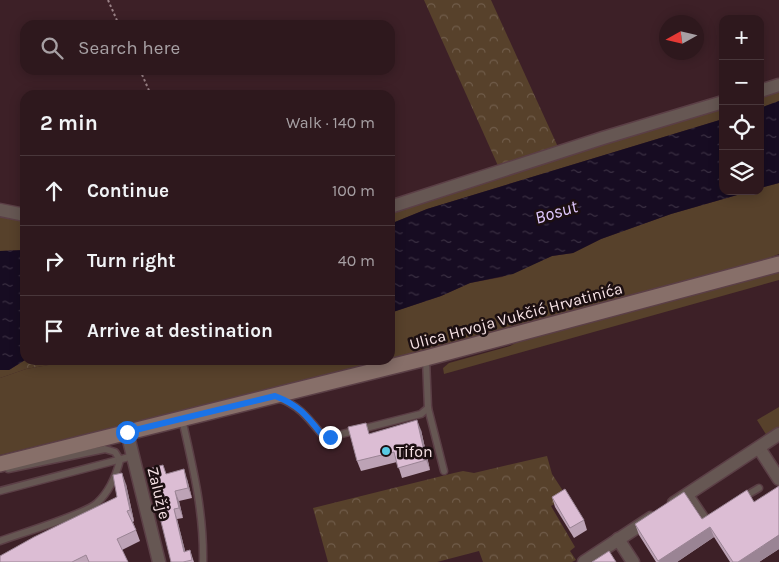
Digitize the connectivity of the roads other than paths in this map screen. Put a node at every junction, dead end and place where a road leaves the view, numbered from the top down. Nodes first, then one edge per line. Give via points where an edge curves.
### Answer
1 (779, 85) edge
2 (764, 90) edge
3 (719, 103) edge
4 (395, 205) edge
5 (0, 210) edge
6 (20, 214) edge
7 (779, 264) edge
8 (426, 358) junction
9 (275, 396) junction
10 (428, 408) junction
11 (182, 419) junction
12 (127, 432) junction
13 (779, 434) edge
14 (759, 448) junction
15 (133, 456) junction
16 (120, 460) junction
17 (0, 464) edge
18 (0, 469) edge
19 (444, 471) dead end
20 (779, 479) edge
21 (759, 488) dead end
22 (0, 491) edge
23 (689, 493) junction
24 (737, 502) edge
25 (715, 516) edge
26 (618, 539) junction
27 (0, 541) edge
28 (159, 562) edge
29 (203, 562) edge
30 (584, 562) edge
31 (633, 562) edge

1 - 2 street
3 - 4 street
5 - 6 street
7 - 8 main road, Ulica Hrvoja Vukčić Hrvatinića
8 - 9 main road, Ulica Hrvoja Vukčić Hrvatinića
8 - 10 lane
9 - 10 lane via 291,402 323,436 330,437 421,414
9 - 11 main road, Ulica Hrvoja Vukčić Hrvatinića
10 - 19 lane
11 - 12 main road, Ulica Hrvoja Vukčić Hrvatinića
11 - 29 lane via 199,496 204,537
12 - 15 street, Zalužje
12 - 17 main road, Ulica Hrvoja Vukčić Hrvatinića
13 - 14 street
14 - 20 street
14 - 23 street
15 - 16 lane
15 - 28 street, Zalužje
16 - 18 lane via 115,452 105,449
16 - 22 lane
16 - 27 lane via 106,493 92,507
21 - 24 lane
23 - 25 lane via 707,520
23 - 26 street
26 - 30 street
26 - 31 street

